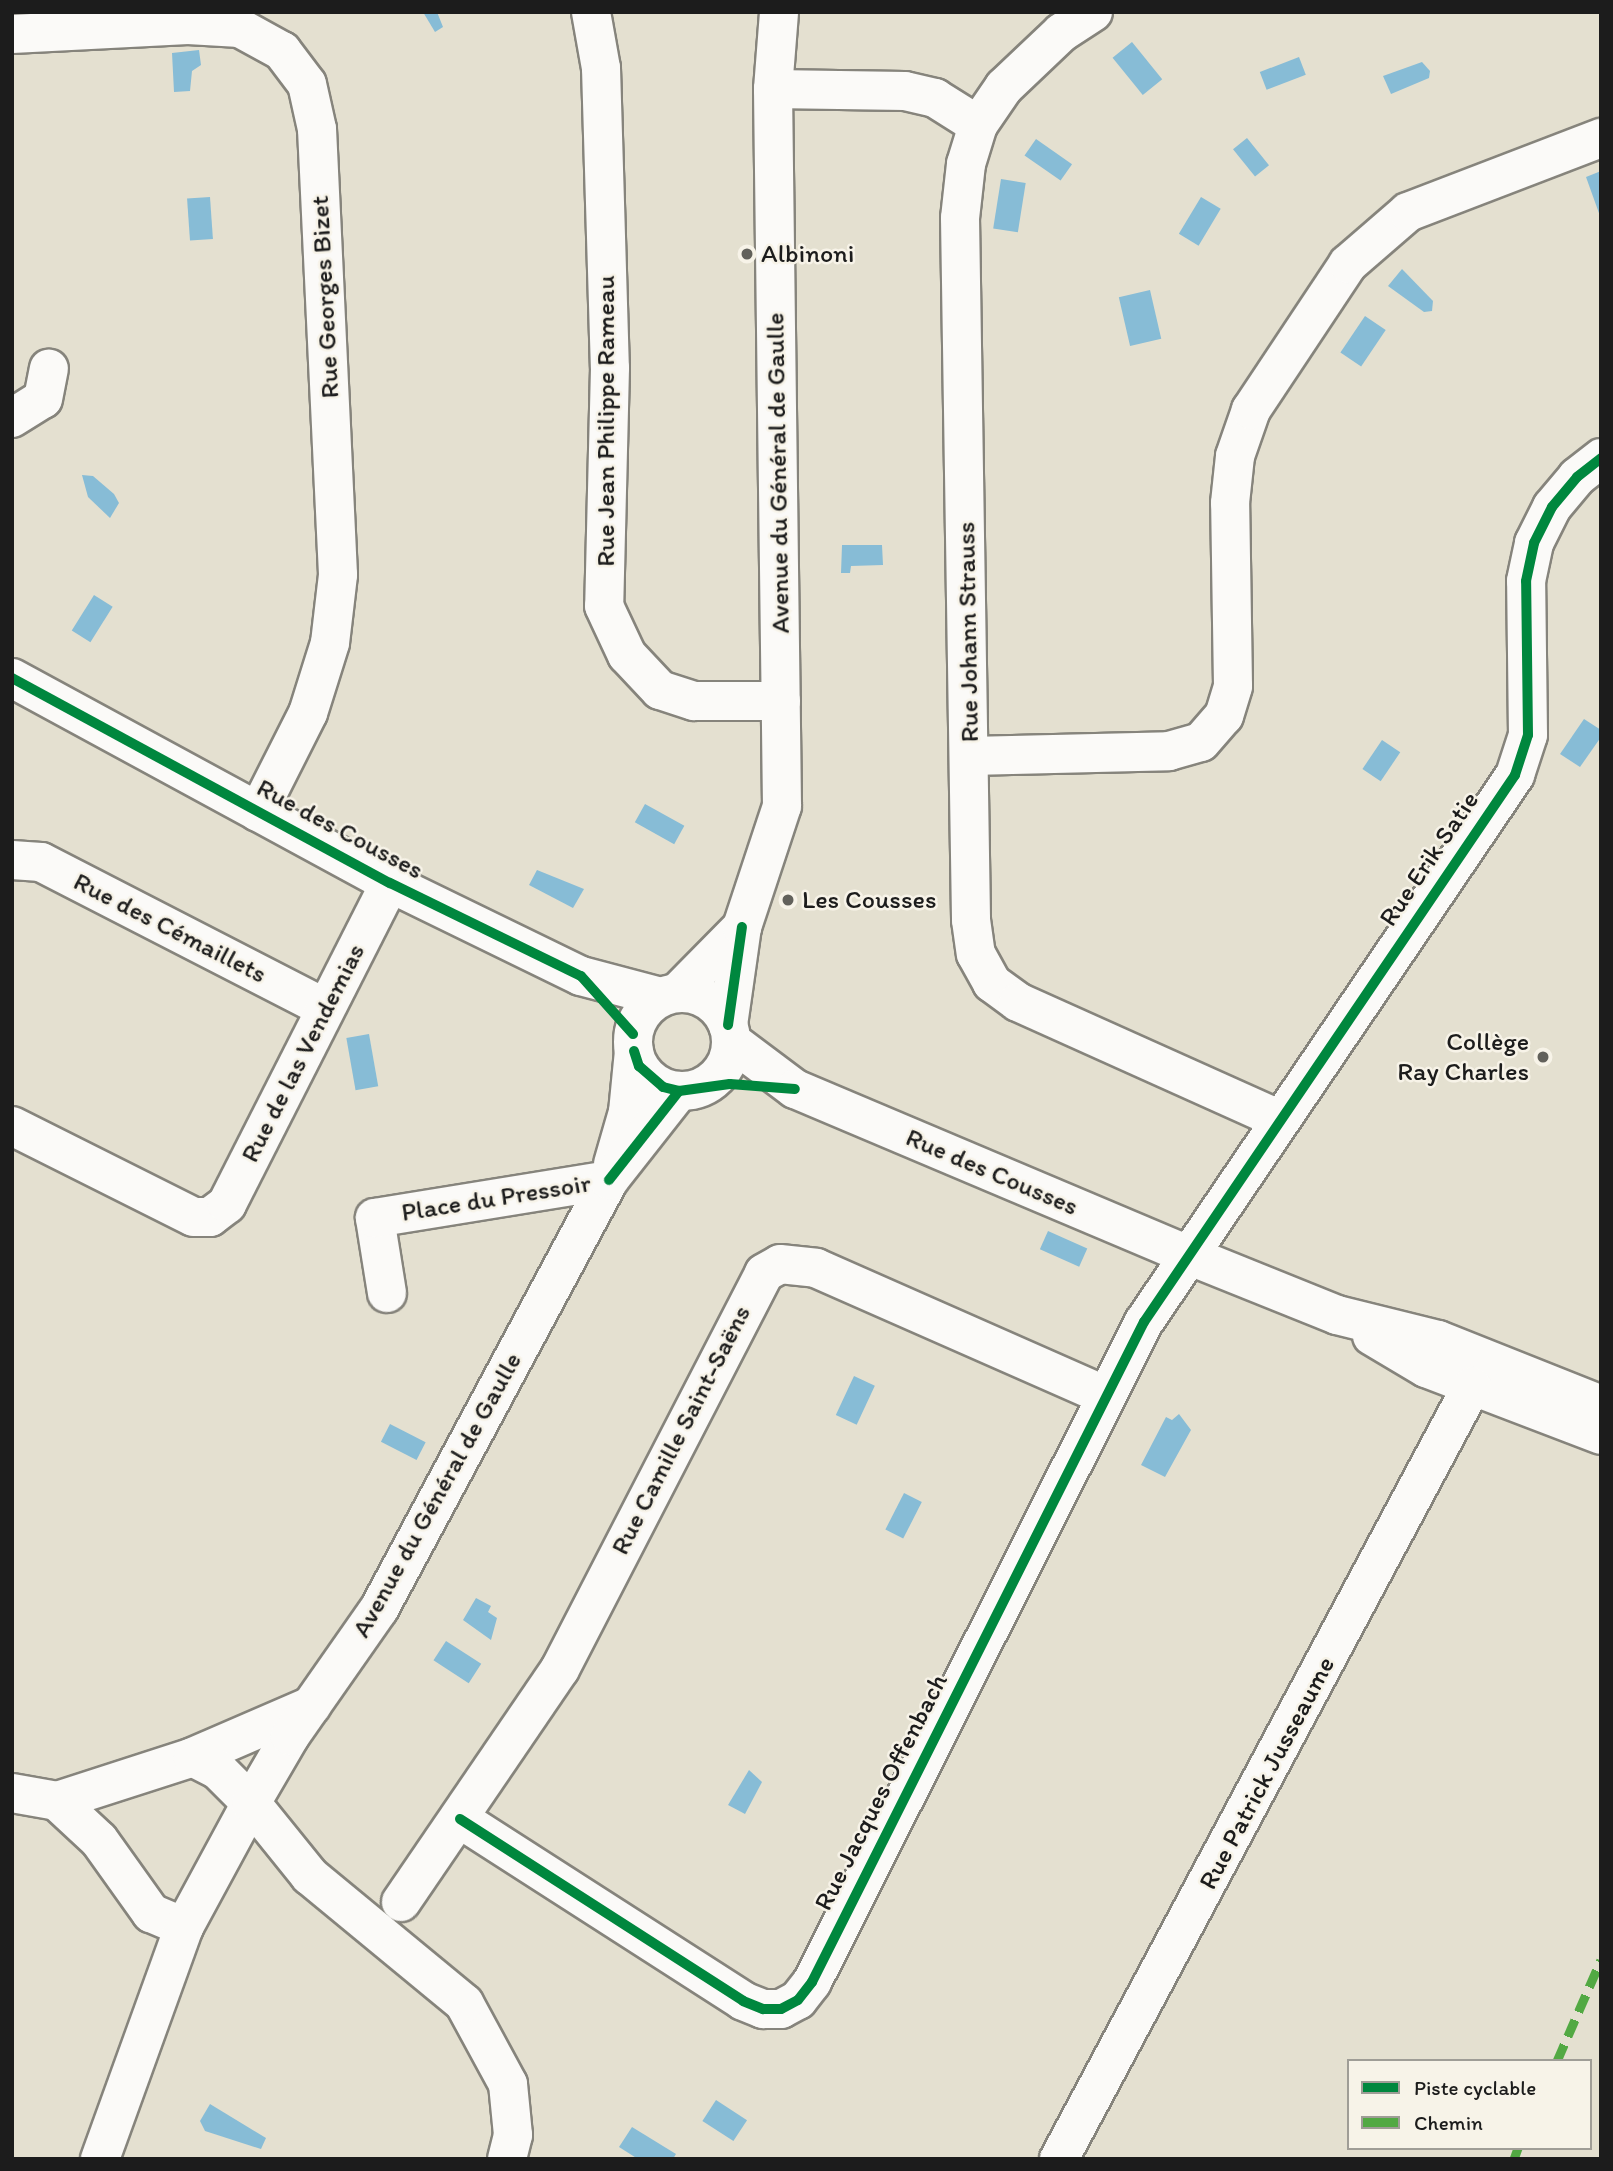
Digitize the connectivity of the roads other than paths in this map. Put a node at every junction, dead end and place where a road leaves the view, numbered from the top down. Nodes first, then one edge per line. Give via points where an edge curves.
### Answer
1 (591, 12) edge
2 (779, 12) edge
3 (1093, 12) edge
4 (12, 34) edge
5 (773, 89) junction
6 (978, 125) junction
7 (1601, 138) edge
8 (49, 369) dead end
9 (12, 418) edge
10 (1601, 458) edge
11 (12, 678) edge
12 (781, 701) junction
13 (970, 756) junction
14 (258, 812) junction
15 (12, 860) edge
16 (390, 883) junction
17 (742, 927) junction
18 (581, 976) junction
19 (669, 995) junction
20 (324, 1008) junction
21 (730, 1033) junction
22 (634, 1043) junction
23 (690, 1089) junction
24 (795, 1089) junction
25 (1278, 1119) junction
26 (12, 1126) edge
27 (609, 1180) junction
28 (1188, 1255) junction
29 (387, 1293) dead end
30 (1337, 1315) junction
31 (1472, 1386) junction
32 (1106, 1396) junction
33 (1601, 1405) edge
34 (1601, 1435) edge
35 (311, 1706) junction
36 (193, 1757) junction
37 (12, 1793) edge
38 (57, 1801) junction
39 (251, 1803) junction
40 (460, 1819) junction
41 (401, 1902) dead end
42 (184, 1927) junction
43 (100, 2159) edge
44 (508, 2159) edge
45 (1059, 2159) edge

1 - 12 street, Rue Jean Philippe Rameau via 601,68 610,368 604,606 627,655 660,690 694,701
2 - 5 street, Avenue du Général de Gaulle
3 - 6 street, Rue Johann Strauss via 1061,33 1004,87
4 - 14 street, Rue Georges Bizet via 188,25 240,28 282,51 307,84 317,130 338,575 330,643 308,713
5 - 6 street via 905,91 935,98
5 - 12 street, Avenue du Général de Gaulle
6 - 13 street, Rue Johann Strauss via 966,164 960,218
7 - 13 street via 1408,212 1348,264 1259,399 1235,456 1230,503 1233,686 1224,716 1200,742 1170,751
8 - 9 street via 43,399
10 - 25 street, Rue Erik Satie via 1577,477 1552,507 1534,543 1526,581 1528,735 1514,775
11 - 14 street, Rue des Cousses
12 - 17 street, Avenue du Général de Gaulle via 782,806
13 - 25 street, Rue Johann Strauss via 971,920 976,954 992,983 1018,1002
14 - 16 street, Rue des Cousses
15 - 20 street, Rue des Cémaillets via 41,862
16 - 18 street, Rue des Cousses
16 - 20 street, Rue de las Vendemias
17 - 19 street, Avenue du Général de Gaulle
17 - 21 street, Avenue du Général de Gaulle
18 - 19 street, Rue des Cousses
18 - 22 street, Rue des Cousses
19 - 21 street via 708,1000
19 - 22 street via 648,1006
20 - 26 street, Rue de las Vendemias via 227,1204 211,1217 194,1217
21 - 23 street via 723,1069
21 - 24 street, Rue des Cousses
22 - 23 street via 649,1079
22 - 27 street, Avenue du Général de Gaulle via 628,1112
23 - 24 street, Rue des Cousses via 730,1084
23 - 27 street, Avenue du Général de Gaulle
24 - 28 street, Rue des Cousses
25 - 28 street, Rue Erik Satie
27 - 29 street, Place du Pressoir via 375,1218
27 - 35 street, Avenue du Général de Gaulle via 379,1609
28 - 30 street, Rue des Cousses
28 - 32 street, Rue Jacques Offenbach via 1144,1322
30 - 31 street via 1426,1368
30 - 33 street via 1438,1340
31 - 34 street
31 - 45 street, Rue Patrick Jusseaume
32 - 40 street, Rue Camille Saint-Saëns via 817,1268 780,1264 764,1273 560,1669
32 - 40 street, Rue Jacques Offenbach via 812,1982 798,2000 763,2010 743,2001
35 - 36 street
35 - 39 street, Avenue du Général de Gaulle
36 - 38 street
36 - 39 street via 218,1770
37 - 38 street
38 - 42 street via 99,1840 151,1913
39 - 42 street, Avenue du Général de Gaulle
39 - 44 street via 310,1876 464,2003 508,2084 513,2135
40 - 41 street, Rue Camille Saint-Saëns
42 - 43 street, Avenue du Général de Gaulle

